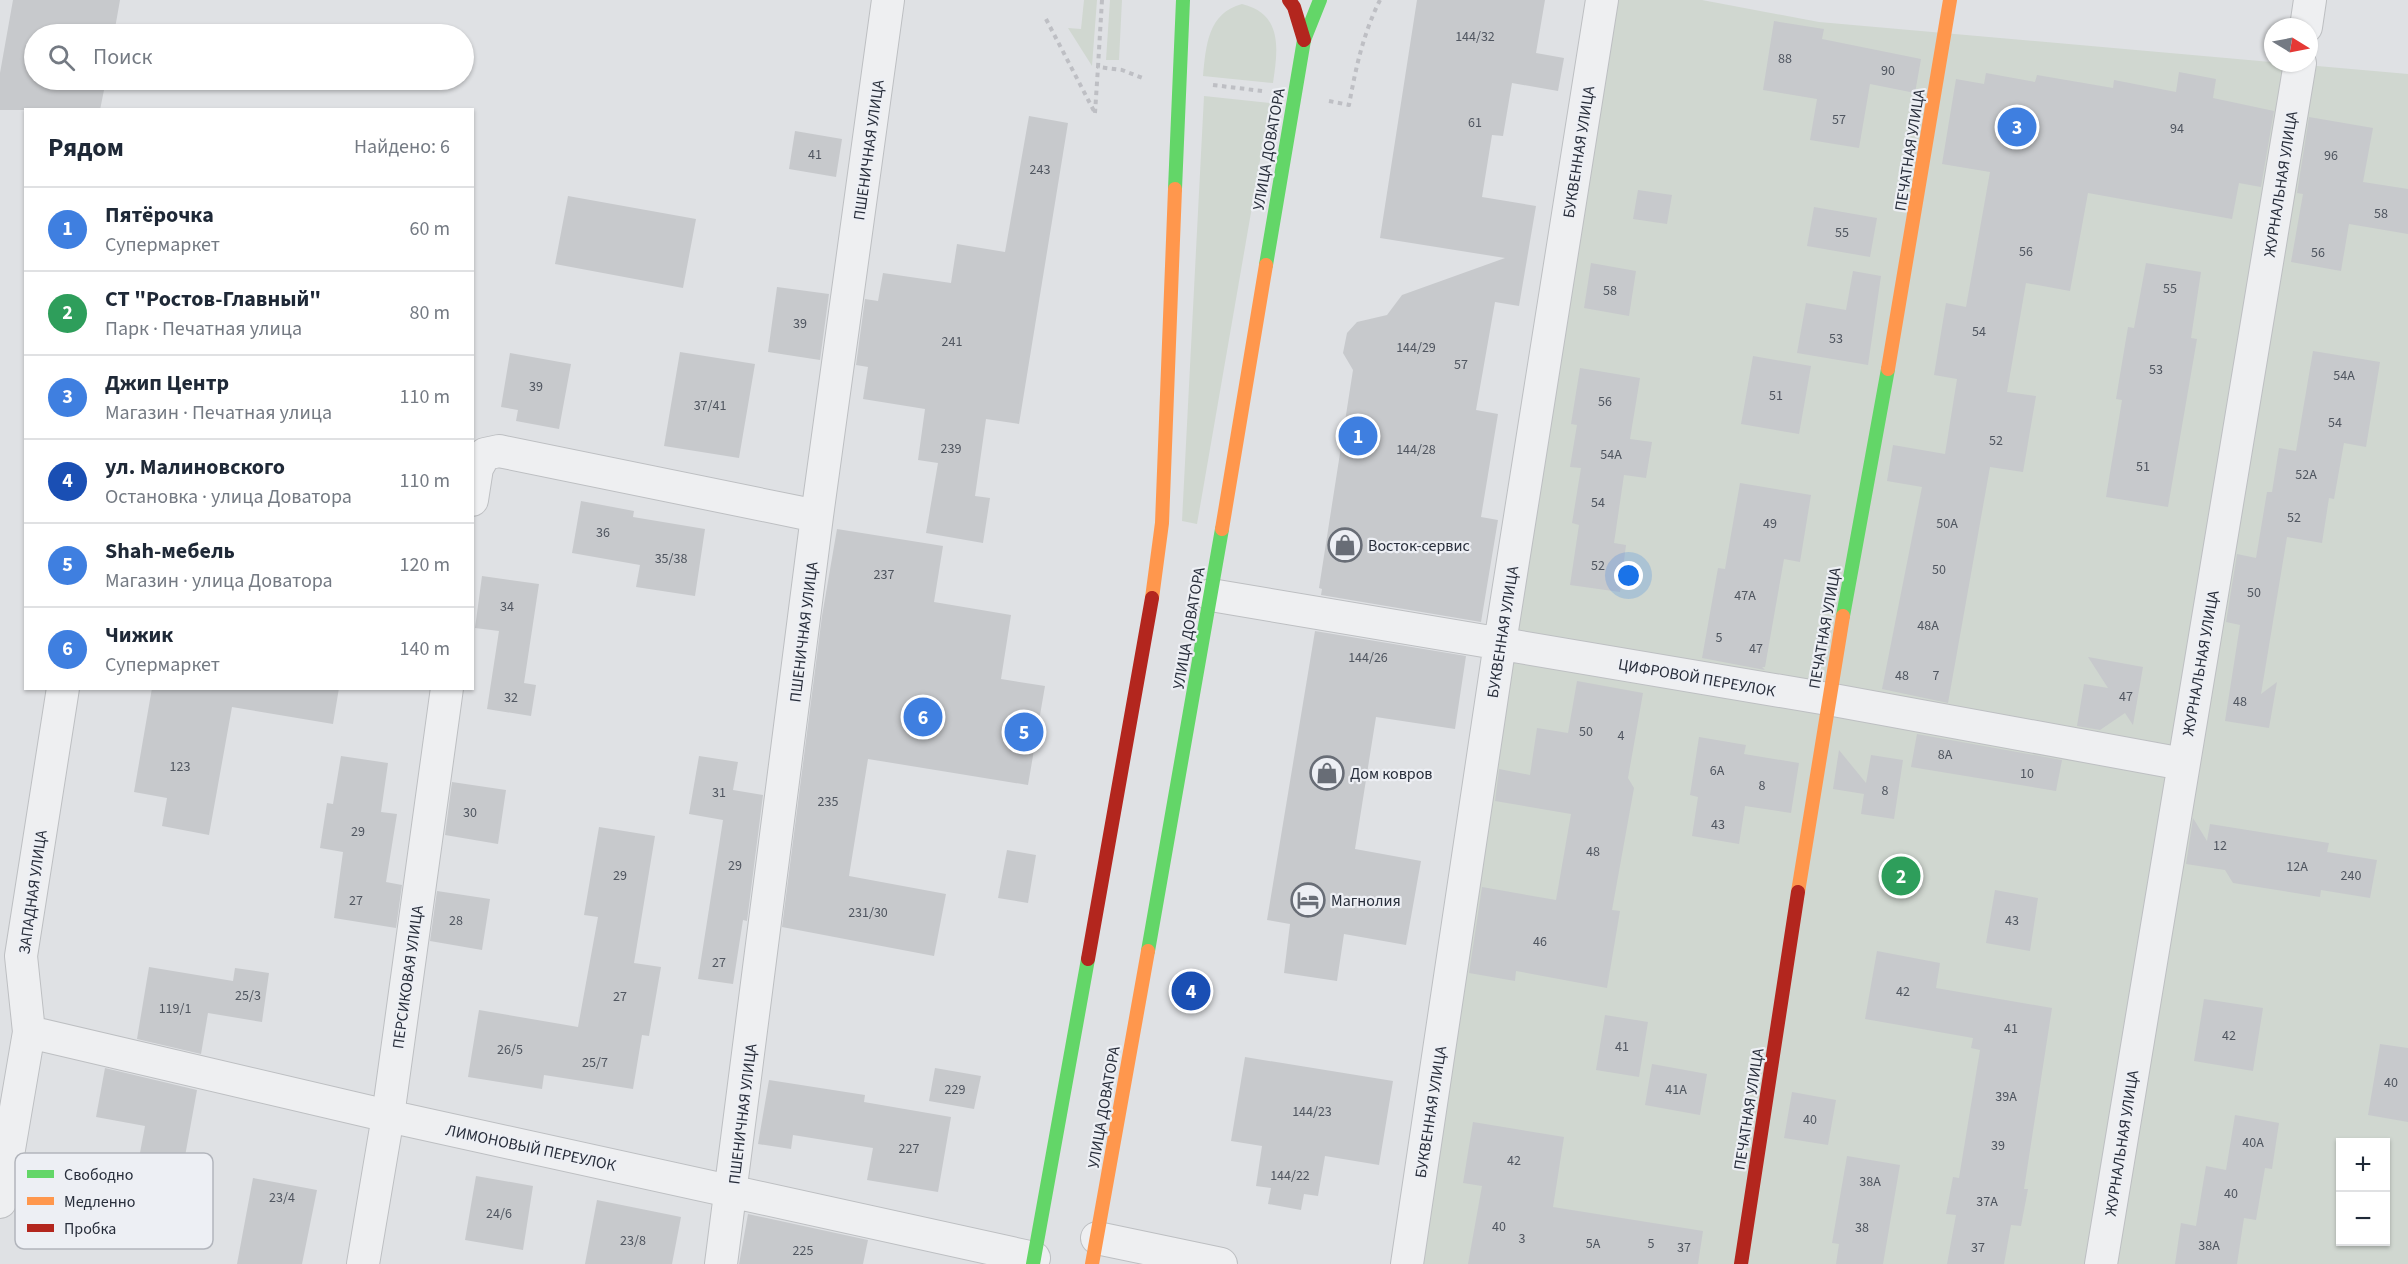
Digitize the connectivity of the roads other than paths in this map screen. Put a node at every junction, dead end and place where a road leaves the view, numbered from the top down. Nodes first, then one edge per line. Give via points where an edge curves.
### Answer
1 (888, 0) edge
2 (1182, 0) edge
3 (1289, 0) edge
4 (1320, 0) edge
5 (1602, 0) edge
6 (1950, 0) edge
7 (2310, 0) edge
8 (2307, 18) edge
9 (1304, 40) junction
10 (2298, 72) edge
11 (474, 487) edge
12 (818, 516) junction
13 (1210, 595) junction
14 (1500, 643) junction
15 (63, 690) edge
16 (447, 690) edge
17 (1828, 699) junction
18 (2183, 764) junction
19 (29, 1032) junction
20 (388, 1116) junction
21 (5, 1133) edge
22 (732, 1191) junction
23 (0, 1202) edge
24 (1094, 1251) edge
25 (1033, 1261) edge
26 (363, 1264) edge
27 (720, 1264) edge
28 (1221, 1264) edge
29 (1407, 1264) edge
30 (1741, 1264) edge
31 (2101, 1264) edge

1 - 12 street, ПШЕНИЧНАЯ УЛИЦА
2 - 25 main road via 1162,524 1155,584
3 - 9 main road
4 - 9 main road, УЛИЦА ДОВАТОРА
5 - 14 street, БУКВЕННАЯ УЛИЦА
6 - 17 main road, ПЕЧАТНАЯ УЛИЦА via 1908,259
7 - 8 street
9 - 13 main road, УЛИЦА ДОВАТОРА
10 - 18 street, ЖУРНАЛЬНАЯ УЛИЦА
11 - 12 street via 477,468 485,454 499,451
12 - 22 street, ПШЕНИЧНАЯ УЛИЦА
13 - 14 street, ЦИФРОВОЙ ПЕРЕУЛОК
13 - 24 main road, УЛИЦА ДОВАТОРА
14 - 17 street, ЦИФРОВОЙ ПЕРЕУЛОК
14 - 29 street, БУКВЕННАЯ УЛИЦА
15 - 19 street, ЗАПАДНАЯ УЛИЦА via 21,956
16 - 20 street, ПЕРСИКОВАЯ УЛИЦА
17 - 18 street, ЦИФРОВОЙ ПЕРЕУЛОК
17 - 30 main road, ПЕЧАТНАЯ УЛИЦА
18 - 31 street, ЖУРНАЛЬНАЯ УЛИЦА
19 - 20 street, ЛИМОНОВЫЙ ПЕРЕУЛОК
19 - 21 street, ЗАПАДНАЯ УЛИЦА
20 - 22 street, ЛИМОНОВЫЙ ПЕРЕУЛОК
20 - 26 street, ПЕРСИКОВАЯ УЛИЦА
21 - 23 street, ЗАПАДНАЯ УЛИЦА
22 - 25 street, ЛИМОНОВЫЙ ПЕРЕУЛОК
22 - 27 street, ПШЕНИЧНАЯ УЛИЦА
24 - 28 street

